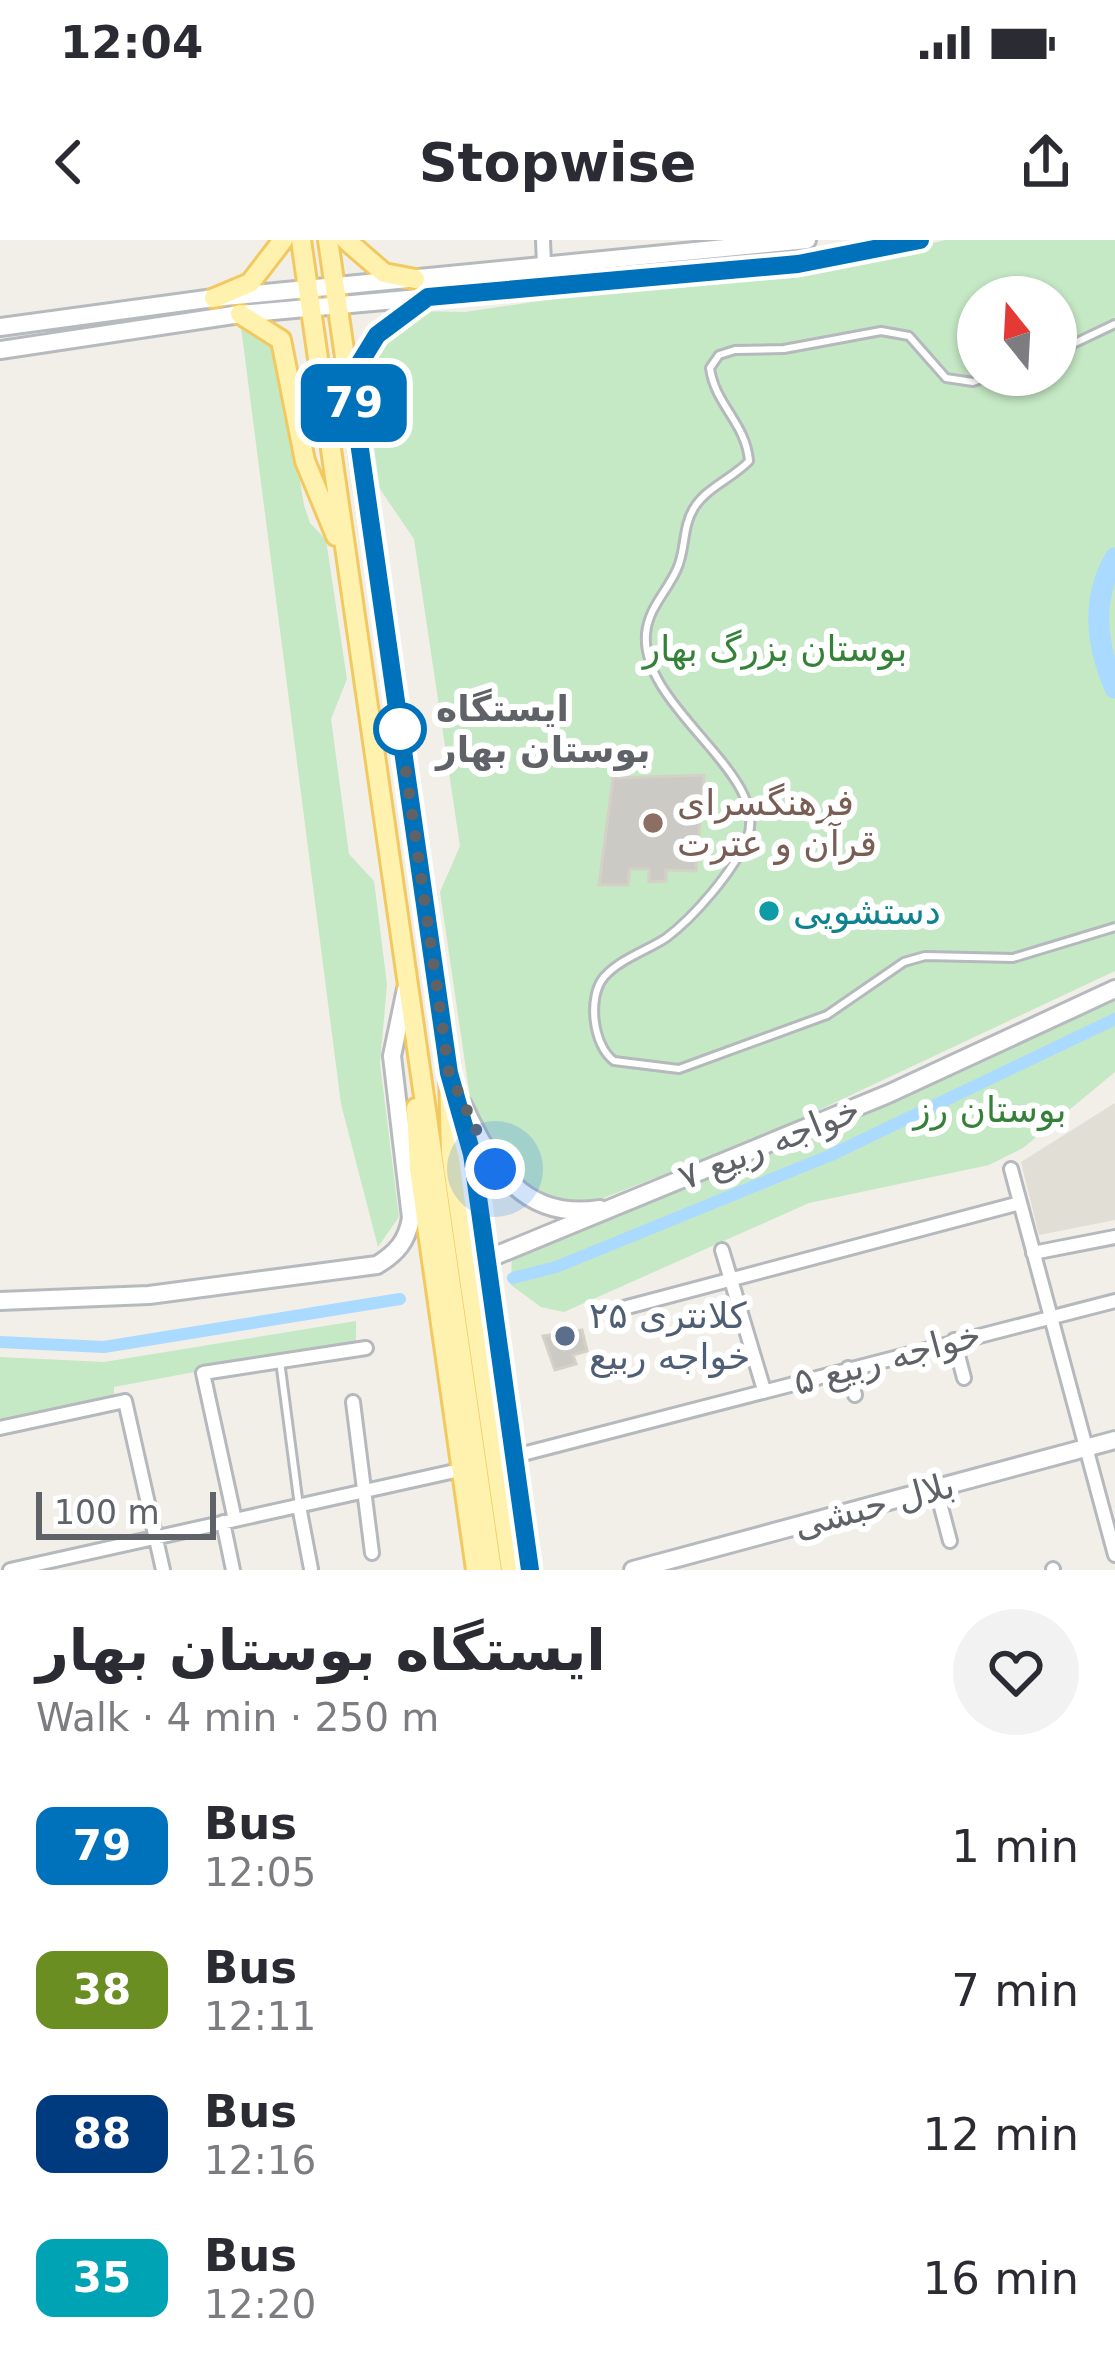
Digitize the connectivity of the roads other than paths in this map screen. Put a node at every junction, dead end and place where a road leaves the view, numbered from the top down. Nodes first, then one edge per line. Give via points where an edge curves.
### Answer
1 (283, 240) edge
2 (301, 240) edge
3 (328, 240) edge
4 (346, 240) edge
5 (543, 240) edge
6 (807, 240) edge
7 (921, 240) edge
8 (544, 265) junction
9 (415, 279) junction
10 (337, 296) junction
11 (428, 297) junction
12 (214, 298) junction
13 (310, 298) junction
14 (240, 314) junction
15 (1115, 324) edge
16 (0, 327) edge
17 (1077, 342) edge
18 (0, 350) edge
19 (350, 379) junction
20 (957, 380) edge
21 (346, 563) junction
22 (1115, 927) edge
23 (406, 988) junction
24 (1115, 989) edge
25 (413, 1037) junction
26 (449, 1073) junction
27 (1011, 1169) dead end
28 (624, 1201) junction
29 (1020, 1203) junction
30 (1115, 1237) edge
31 (722, 1250) dead end
32 (1034, 1253) junction
33 (485, 1260) junction
34 (732, 1281) junction
35 (0, 1301) edge
36 (1115, 1301) edge
37 (1050, 1315) junction
38 (597, 1316) dead end
39 (954, 1340) junction
40 (366, 1348) dead end
41 (280, 1361) junction
42 (848, 1368) junction
43 (964, 1378) dead end
44 (764, 1390) junction
45 (855, 1395) dead end
46 (353, 1402) dead end
47 (0, 1429) edge
48 (1115, 1440) edge
49 (484, 1447) junction
50 (1086, 1448) junction
51 (515, 1456) junction
52 (464, 1469) junction
53 (936, 1488) junction
54 (363, 1491) junction
55 (298, 1506) junction
56 (229, 1521) junction
57 (156, 1538) junction
58 (950, 1540) dead end
59 (372, 1553) dead end
60 (1115, 1556) edge
61 (310, 1569) edge
62 (636, 1569) edge
63 (10, 1570) edge
64 (163, 1570) edge
65 (233, 1570) edge
66 (476, 1570) edge
67 (492, 1570) edge
68 (511, 1570) edge
69 (530, 1570) edge

1 - 12 main road via 250,284
2 - 13 main road
3 - 10 main road
4 - 9 main road via 384,273
5 - 8 street
6 - 8 street
7 - 11 street via 798,264
8 - 9 street
9 - 10 street
10 - 11 street
10 - 13 street
10 - 19 main road
11 - 19 main road via 377,335
12 - 13 street
12 - 16 street
13 - 14 street
13 - 21 main road
14 - 18 street
14 - 21 main road via 280,340 305,461
15 - 17 lane
19 - 26 main road
20 - 22 lane via 946,379 909,336 881,332 735,350 710,368 720,403 748,441 749,461 695,506 679,567 649,615 645,640 653,670 744,792 752,818 746,841 690,915 603,979 596,995 599,1045 614,1061 679,1069 827,1015 904,962 1013,958
21 - 23 main road
23 - 25 main road
23 - 35 street via 392,1055 411,1218 390,1257 149,1295
24 - 28 street, خواجه ربیع ۷ via 888,1094
25 - 49 main road
25 - 52 main road via 419,1169
26 - 28 street via 488,1158 513,1188 560,1210
26 - 33 main road via 472,1154
26 - 49 main road
27 - 29 street
28 - 33 street, خواجه ربیع ۷
29 - 32 street
29 - 34 street
30 - 32 street
31 - 34 street
32 - 37 street
33 - 51 main road
34 - 38 street
34 - 44 street
36 - 37 street, خواجه ربیع ۵
37 - 39 street, خواجه ربیع ۵
37 - 50 street
39 - 42 street, خواجه ربیع ۵
39 - 43 street
40 - 41 street
41 - 55 lane
41 - 56 street via 203,1373
42 - 44 street, خواجه ربیع ۵
42 - 45 street
44 - 51 street, خواجه ربیع ۵
46 - 54 street
47 - 57 street via 125,1401
48 - 50 street, بلال حبشی
49 - 67 main road
49 - 68 main road
50 - 53 street, بلال حبشی
50 - 60 street
51 - 69 main road
52 - 54 street
52 - 66 main road
53 - 58 street
53 - 62 street, بلال حبشی
54 - 55 street
54 - 59 street
55 - 56 street
55 - 61 street
56 - 57 street
56 - 65 street
57 - 63 street
57 - 64 street

